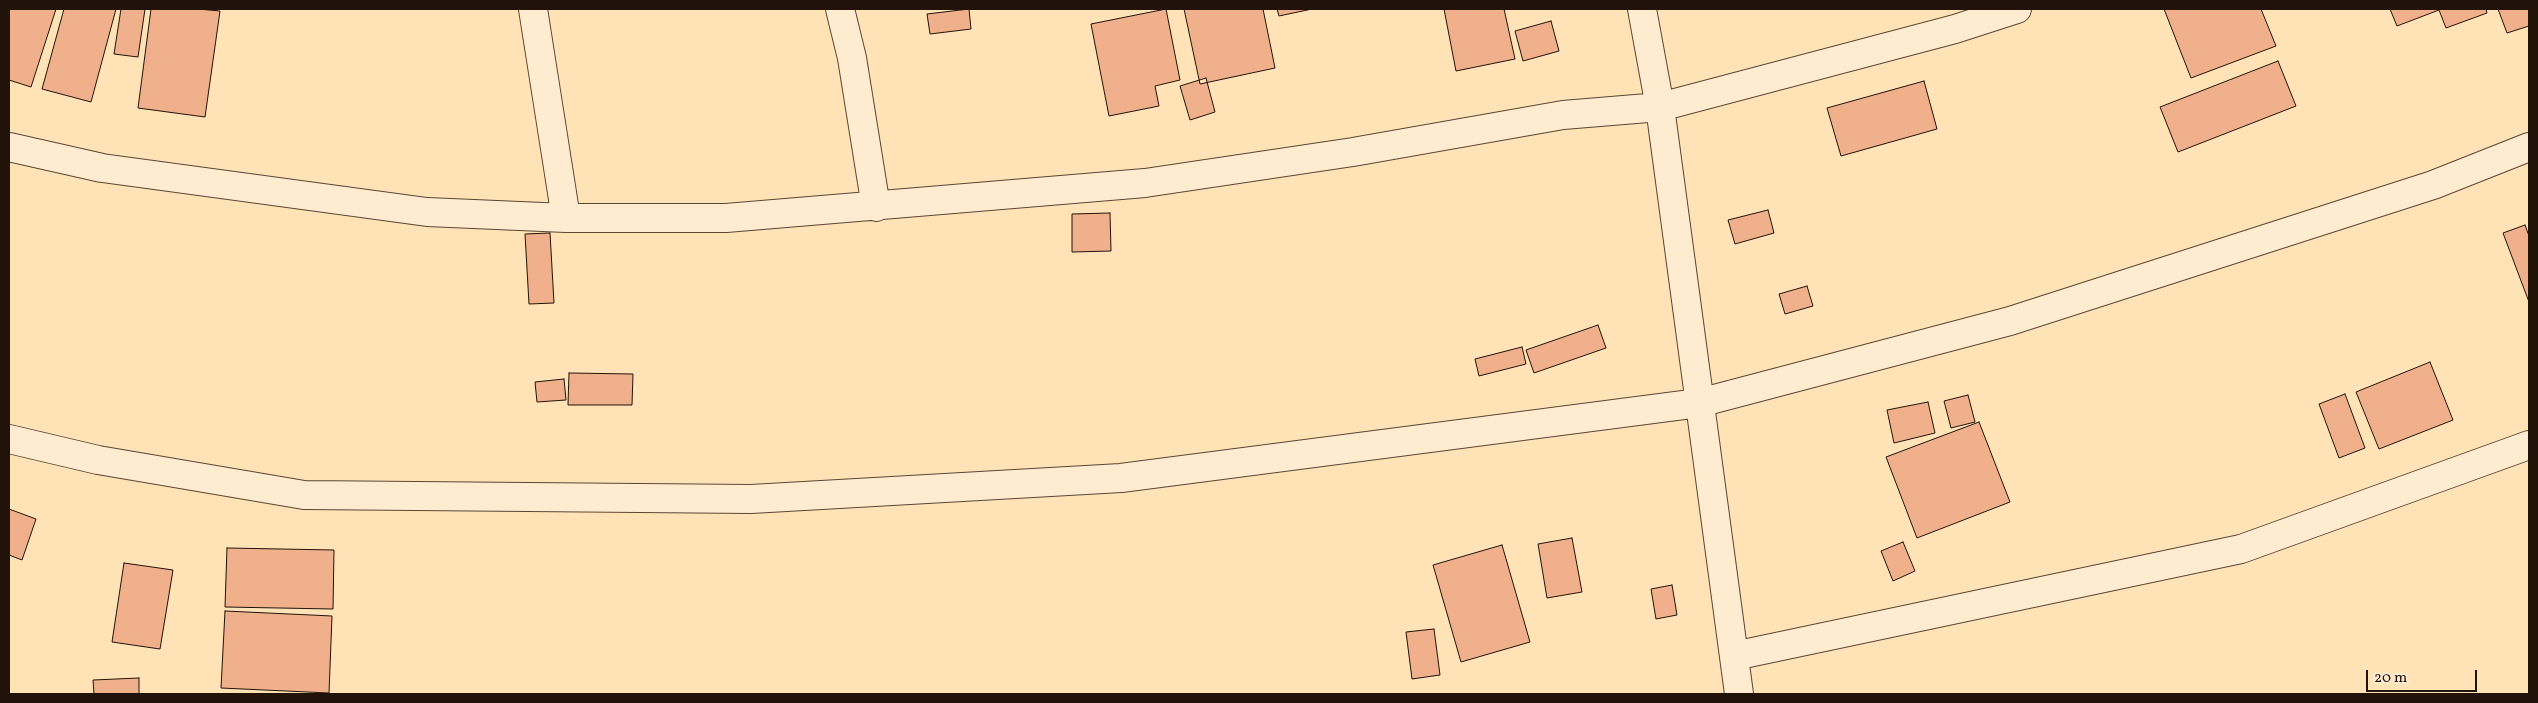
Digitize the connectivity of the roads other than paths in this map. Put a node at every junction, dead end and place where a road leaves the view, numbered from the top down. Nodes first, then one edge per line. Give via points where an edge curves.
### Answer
1 (533, 9) edge
2 (840, 9) edge
3 (1642, 9) edge
4 (2008, 10) edge
5 (1660, 107) junction
6 (9, 147) edge
7 (2529, 148) edge
8 (876, 207) junction
9 (566, 218) junction
10 (1699, 403) junction
11 (9, 439) edge
12 (2529, 446) edge
13 (1734, 656) junction
14 (1739, 694) edge

1 - 9 street
2 - 8 street via 852,58
3 - 5 street
4 - 5 street via 1955,29
5 - 8 street via 1563,115 1353,152 1145,183
5 - 10 street
6 - 9 street via 102,168 427,212
7 - 10 street via 2434,185 2010,321
8 - 9 street via 726,218
10 - 11 street via 1121,478 752,499 304,495 98,460
10 - 13 street
12 - 13 street via 2241,549
13 - 14 street

